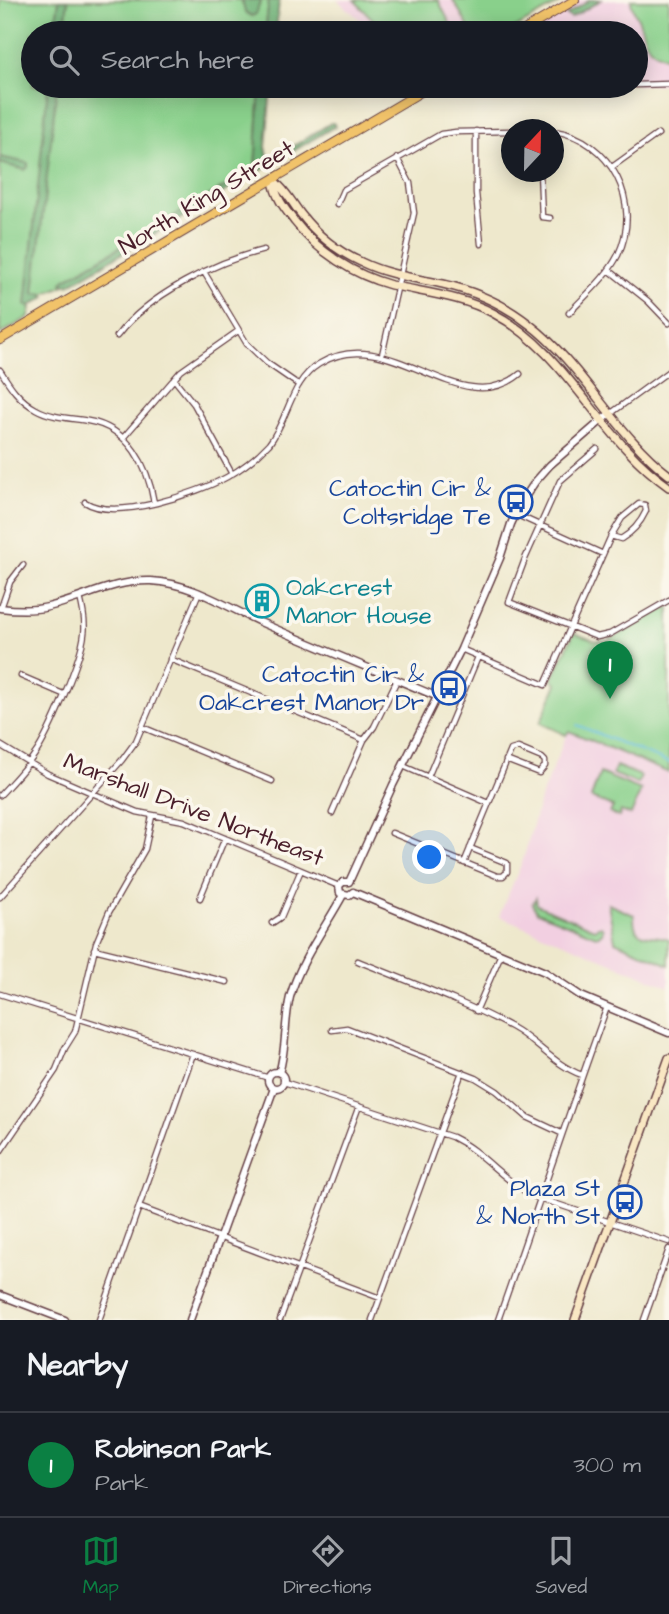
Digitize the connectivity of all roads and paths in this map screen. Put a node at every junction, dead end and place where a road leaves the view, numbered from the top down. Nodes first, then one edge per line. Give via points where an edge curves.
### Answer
1 (575, 0) edge
2 (539, 21) edge
3 (669, 84) edge
4 (648, 85) edge
5 (411, 98) edge
6 (476, 131) junction
7 (501, 131) edge
8 (564, 134) edge
9 (658, 134) dead end
10 (397, 158) junction
11 (612, 167) junction
12 (273, 180) junction
13 (540, 182) edge
14 (337, 204) dead end
15 (550, 218) dead end
16 (481, 244) dead end
17 (264, 250) dead end
18 (609, 270) junction
19 (204, 272) junction
20 (400, 276) junction
21 (397, 286) junction
22 (569, 313) dead end
23 (669, 323) edge
24 (238, 331) junction
25 (117, 336) dead end
26 (0, 340) edge
27 (382, 355) junction
28 (0, 370) edge
29 (669, 371) edge
30 (520, 374) dead end
31 (174, 379) junction
32 (299, 384) junction
33 (609, 414) junction
34 (602, 421) junction
35 (123, 438) junction
36 (597, 449) dead end
37 (232, 474) junction
38 (669, 475) edge
39 (669, 487) edge
40 (85, 502) dead end
41 (153, 503) junction
42 (515, 514) junction
43 (540, 525) junction
44 (611, 536) junction
45 (603, 554) junction
46 (23, 565) dead end
47 (199, 592) junction
48 (80, 597) junction
49 (669, 600) edge
50 (0, 608) edge
51 (570, 628) junction
52 (461, 649) junction
53 (478, 657) junction
54 (170, 659) junction
55 (21, 676) dead end
56 (397, 680) junction
57 (63, 694) junction
58 (438, 697) junction
59 (142, 727) junction
60 (363, 740) junction
61 (0, 745) edge
62 (506, 760) junction
63 (29, 762) junction
64 (403, 766) junction
65 (428, 777) junction
66 (272, 780) dead end
67 (92, 793) junction
68 (0, 795) edge
69 (488, 803) junction
70 (332, 813) dead end
71 (152, 816) junction
72 (392, 833) dead end
73 (225, 838) junction
74 (470, 848) junction
75 (464, 863) junction
76 (301, 870) junction
77 (349, 882) junction
78 (339, 886) junction
79 (353, 892) junction
80 (343, 895) junction
81 (0, 897) edge
82 (200, 898) dead end
83 (272, 923) dead end
84 (94, 949) junction
85 (501, 954) junction
86 (358, 961) dead end
87 (227, 982) dead end
88 (0, 994) edge
89 (607, 1007) junction
90 (476, 1011) junction
91 (80, 1019) junction
92 (332, 1030) dead end
93 (669, 1032) edge
94 (193, 1054) junction
95 (669, 1058) edge
96 (462, 1072) junction
97 (279, 1073) junction
98 (582, 1074) junction
99 (269, 1078) junction
100 (284, 1082) junction
101 (274, 1088) junction
102 (359, 1106) junction
103 (440, 1132) junction
104 (561, 1133) junction
105 (0, 1152) edge
106 (542, 1199) junction
107 (139, 1207) junction
108 (610, 1223) junction
109 (220, 1238) junction
110 (669, 1242) edge
111 (669, 1249) edge
112 (300, 1269) junction
113 (0, 1295) edge
114 (380, 1298) junction
115 (65, 1320) edge
116 (99, 1320) edge
117 (190, 1320) edge
118 (280, 1320) edge
119 (372, 1320) edge
120 (498, 1320) edge
121 (575, 1320) edge
122 (644, 1320) edge

1 - 2 main road
3 - 4 street
5 - 12 main road, North King Street
6 - 7 street
6 - 10 street via 442,134
6 - 16 street
8 - 11 street via 587,142
9 - 11 street
10 - 14 street via 343,190
10 - 20 street via 410,183 414,213
11 - 18 street via 623,190 627,217 622,243
12 - 20 main road via 332,244 370,267
12 - 21 main road via 275,192 309,238 349,267
12 - 26 main road, North King Street
13 - 15 street via 542,217
17 - 19 street
18 - 22 street
18 - 23 street
19 - 24 street
19 - 25 street via 149,305
20 - 21 street
20 - 33 main road via 469,292 517,315 551,343
21 - 27 street
21 - 34 main road via 461,299 512,324 541,348
24 - 31 street
24 - 32 street via 267,363
27 - 30 street via 476,388 497,387
27 - 32 street via 358,352 331,357
28 - 35 street via 15,393 35,409 101,424
29 - 33 street
31 - 35 street
31 - 37 street via 194,404
32 - 37 street via 269,444
33 - 34 street
33 - 38 main road
34 - 39 main road via 634,459
34 - 42 street via 542,473
35 - 41 street via 143,465
36 - 43 street via 560,481
37 - 41 street
40 - 41 street via 103,509
42 - 43 street
42 - 52 street
43 - 45 street
43 - 51 street via 509,602
44 - 44 street via 629,510 645,505 646,511 632,532 621,539
44 - 45 street
45 - 51 street
46 - 50 street
47 - 48 street via 133,581
47 - 54 street
47 - 56 street
48 - 50 street via 40,609
48 - 57 street via 84,637
49 - 51 street via 606,636 593,637
51 - 53 street via 545,685
52 - 53 street
52 - 58 street
53 - 65 street
54 - 59 street
54 - 60 street
55 - 57 street
56 - 58 street
56 - 60 street
57 - 63 street via 43,743
58 - 64 street
59 - 66 street
59 - 67 street via 130,750
60 - 70 street
61 - 63 street, Marshall Drive Northeast
62 - 62 street via 511,750 518,748 542,758 545,766 539,773
62 - 69 street
63 - 67 street, Marshall Drive Northeast
63 - 68 street
64 - 65 street
64 - 77 street
65 - 69 street
67 - 71 street, Marshall Drive Northeast
67 - 81 street
69 - 74 street
71 - 73 street, Marshall Drive Northeast via 184,821
71 - 84 street via 145,849
72 - 75 street
73 - 76 street, Marshall Drive Northeast
73 - 82 street
74 - 75 street
74 - 75 street via 503,861 507,872 497,876
76 - 78 street, Marshall Drive Northeast
76 - 83 street via 281,917
77 - 78 street
77 - 79 street
78 - 80 street
79 - 80 street
79 - 85 street
80 - 97 street via 294,986
84 - 87 street
84 - 91 street
85 - 89 street via 545,972
85 - 90 street
86 - 90 street
88 - 91 street
89 - 93 street
89 - 98 street
90 - 98 street via 517,1030 564,1067
91 - 94 street
91 - 105 street via 56,1070
92 - 96 street via 347,1028
94 - 99 street
94 - 107 street
95 - 108 main road
96 - 103 street
96 - 104 street via 487,1084 527,1117
97 - 99 street
97 - 100 street
98 - 104 street
99 - 101 street
100 - 101 street
100 - 102 street
101 - 109 street
102 - 103 street
102 - 112 street
103 - 106 street via 475,1150 513,1184
103 - 114 street
104 - 106 street
106 - 108 street
106 - 120 street
107 - 109 street
107 - 116 street
108 - 110 street
108 - 121 main road
109 - 112 street
109 - 117 street
111 - 122 street
112 - 114 street
112 - 118 street
113 - 115 street
114 - 119 street

